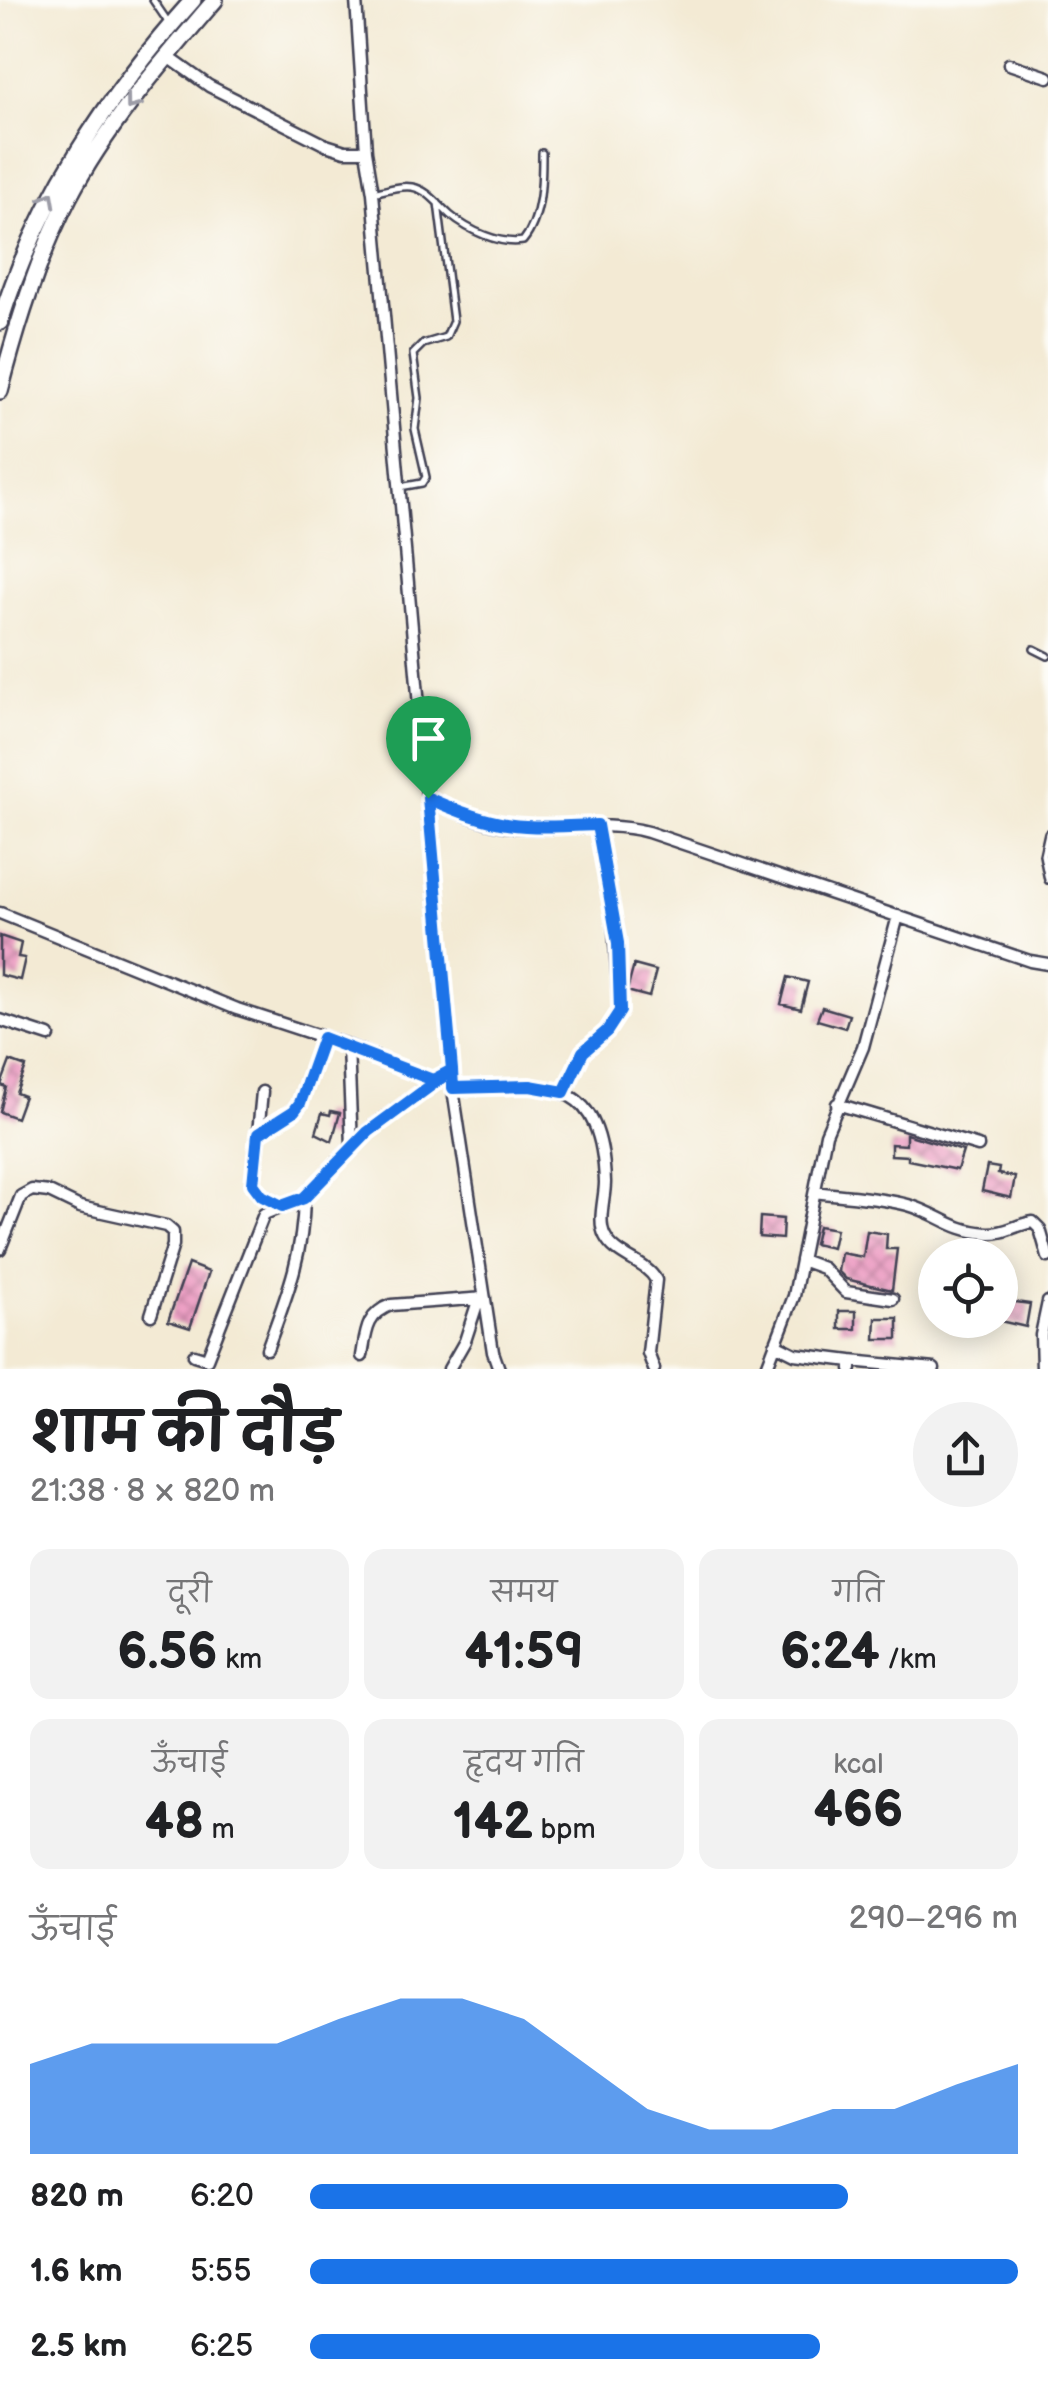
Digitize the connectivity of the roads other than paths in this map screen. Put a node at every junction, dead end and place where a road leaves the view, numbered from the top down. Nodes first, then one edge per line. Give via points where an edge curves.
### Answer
1 (153, 0) edge
2 (193, 0) edge
3 (215, 0) edge
4 (356, 0) edge
5 (170, 25) junction
6 (167, 56) junction
7 (1009, 64) dead end
8 (1048, 77) edge
9 (366, 151) junction
10 (542, 153) dead end
11 (373, 193) junction
12 (438, 204) junction
13 (0, 322) edge
14 (0, 391) edge
15 (400, 487) junction
16 (1034, 649) dead end
17 (1048, 656) edge
18 (428, 798) junction
19 (597, 825) junction
20 (1048, 833) edge
21 (1048, 880) edge
22 (0, 913) edge
23 (898, 916) junction
24 (1048, 964) edge
25 (0, 1020) edge
26 (49, 1036) dead end
27 (323, 1038) junction
28 (348, 1046) junction
29 (452, 1070) junction
30 (433, 1080) junction
31 (453, 1088) junction
32 (262, 1092) dead end
33 (564, 1092) junction
34 (838, 1104) junction
35 (258, 1134) junction
36 (352, 1146) junction
37 (978, 1146) dead end
38 (815, 1192) junction
39 (304, 1198) junction
40 (282, 1206) junction
41 (0, 1249) edge
42 (1048, 1257) edge
43 (802, 1260) junction
44 (482, 1298) junction
45 (893, 1299) dead end
46 (1048, 1302) edge
47 (150, 1315) dead end
48 (775, 1344) junction
49 (267, 1348) dead end
50 (194, 1355) dead end
51 (362, 1356) dead end
52 (851, 1365) edge
53 (449, 1369) edge
54 (499, 1369) edge
55 (654, 1369) edge
56 (766, 1369) edge
57 (934, 1369) edge
58 (1042, 1369) edge

1 - 5 lane
2 - 5 highway
3 - 6 highway
4 - 9 street
13 -> 5 highway via 34,228 64,170
6 - 9 street via 208,86 326,145
6 -> 14 highway via 70,195 32,286
7 - 8 street
9 - 11 street
10 - 12 lane via 540,197 522,241 473,230
11 - 12 lane via 414,187
11 - 15 street
12 - 15 lane via 453,321 446,337 413,354 415,429 426,478
15 - 18 street
16 - 17 lane
18 - 19 street via 514,828
18 - 29 street
19 - 23 street via 648,832
19 - 33 street via 618,943 620,1011 583,1052
20 - 21 lane
22 - 27 street
23 - 24 street
23 - 34 street via 864,1047
25 - 26 street
27 - 28 street
27 - 35 street via 300,1103
28 - 30 street
28 - 36 street
29 - 30 street
29 - 31 street
30 - 36 street
31 - 33 street
31 - 44 street
32 - 35 street
33 - 55 street via 589,1111 600,1136 605,1236 655,1276 648,1353
34 - 37 street
34 - 38 street
35 - 40 street via 253,1184
36 - 39 street
38 - 42 street via 904,1204 976,1232 1001,1233 1033,1222
38 - 43 street
39 - 40 street
39 - 49 street via 298,1262
40 - 50 street via 259,1223 207,1360
41 - 47 street via 20,1196 32,1190 166,1226 173,1245
43 - 45 street via 823,1268 846,1292
43 - 48 street
44 - 51 street via 380,1309 367,1326
44 - 53 street
44 - 54 street
46 - 58 street
48 - 52 street
48 - 56 street
52 - 57 street

